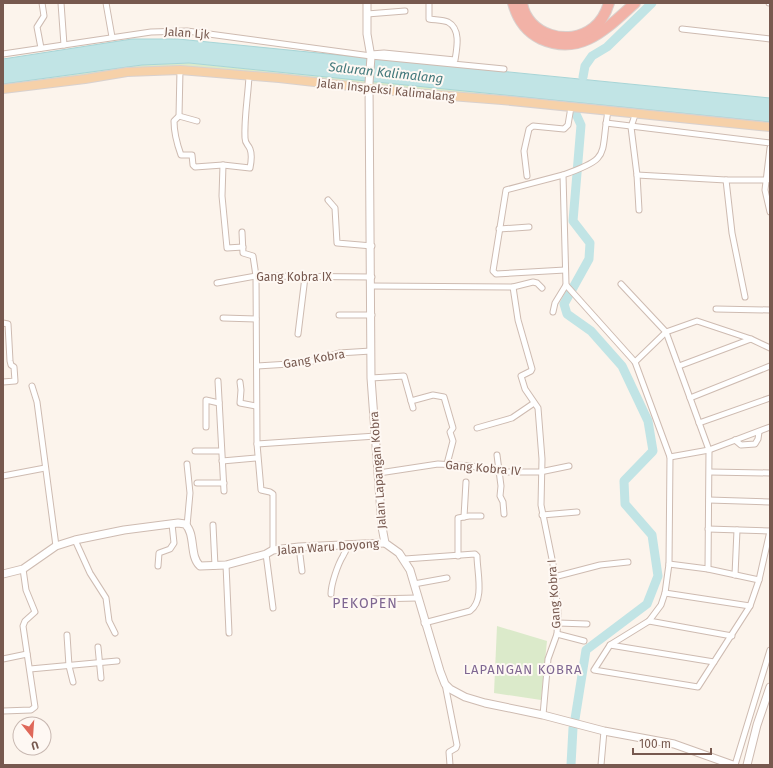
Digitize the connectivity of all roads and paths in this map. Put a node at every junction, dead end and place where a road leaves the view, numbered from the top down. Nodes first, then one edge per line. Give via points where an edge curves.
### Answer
1 (42, 3) edge
2 (61, 3) edge
3 (106, 3) edge
4 (429, 3) edge
5 (513, 3) edge
6 (522, 3) edge
7 (609, 3) edge
8 (635, 3) edge
9 (367, 6) edge
10 (405, 11) dead end
11 (682, 29) dead end
12 (112, 37) junction
13 (770, 39) edge
14 (64, 45) junction
15 (41, 48) junction
16 (3, 54) edge
17 (371, 56) junction
18 (504, 69) dead end
19 (180, 70) junction
20 (249, 76) junction
21 (369, 86) junction
22 (3, 89) edge
23 (571, 107) junction
24 (608, 111) junction
25 (635, 114) junction
26 (179, 116) junction
27 (197, 121) dead end
28 (606, 123) junction
29 (770, 127) edge
30 (631, 128) junction
31 (770, 143) edge
32 (770, 148) edge
33 (223, 165) junction
34 (564, 175) junction
35 (637, 175) junction
36 (527, 176) dead end
37 (726, 180) junction
38 (767, 180) junction
39 (328, 200) dead end
40 (639, 210) dead end
41 (770, 212) edge
42 (529, 227) dead end
43 (499, 229) junction
44 (242, 232) dead end
45 (372, 246) junction
46 (243, 247) junction
47 (565, 270) junction
48 (256, 276) junction
49 (305, 277) junction
50 (372, 277) junction
51 (217, 283) dead end
52 (620, 284) dead end
53 (372, 286) junction
54 (513, 287) junction
55 (567, 287) junction
56 (542, 288) dead end
57 (745, 296) dead end
58 (716, 309) dead end
59 (770, 310) edge
60 (553, 312) dead end
61 (339, 315) dead end
62 (372, 315) junction
63 (222, 318) dead end
64 (256, 319) junction
65 (3, 323) edge
66 (666, 332) junction
67 (298, 334) dead end
68 (751, 339) junction
69 (770, 348) edge
70 (371, 351) junction
71 (635, 362) junction
72 (257, 366) junction
73 (679, 366) junction
74 (770, 366) edge
75 (371, 378) junction
76 (3, 382) edge
77 (218, 382) dead end
78 (240, 382) dead end
79 (32, 386) dead end
80 (690, 398) junction
81 (770, 398) edge
82 (411, 401) junction
83 (219, 403) junction
84 (534, 403) junction
85 (256, 406) junction
86 (413, 408) dead end
87 (699, 423) junction
88 (206, 427) dead end
89 (770, 427) edge
90 (477, 428) dead end
91 (758, 432) junction
92 (376, 436) junction
93 (735, 440) junction
94 (257, 444) junction
95 (709, 450) junction
96 (195, 451) dead end
97 (221, 451) junction
98 (497, 455) dead end
99 (670, 457) junction
100 (257, 458) junction
101 (222, 461) junction
102 (187, 464) dead end
103 (447, 464) junction
104 (568, 466) dead end
105 (45, 468) junction
106 (499, 471) junction
107 (540, 472) junction
108 (710, 472) junction
109 (379, 473) junction
110 (770, 474) edge
111 (3, 476) edge
112 (466, 482) dead end
113 (224, 483) junction
114 (197, 484) dead end
115 (224, 491) dead end
116 (709, 500) junction
117 (770, 502) edge
118 (577, 512) dead end
119 (504, 514) dead end
120 (542, 515) junction
121 (481, 516) dead end
122 (464, 517) junction
123 (172, 524) junction
124 (213, 525) dead end
125 (187, 526) junction
126 (708, 530) junction
127 (737, 530) junction
128 (770, 531) edge
129 (74, 540) junction
130 (385, 543) junction
131 (348, 544) junction
132 (56, 546) junction
133 (299, 547) junction
134 (270, 552) junction
135 (458, 556) junction
136 (405, 560) junction
137 (628, 562) dead end
138 (669, 564) junction
139 (226, 565) junction
140 (158, 566) dead end
141 (215, 566) junction
142 (23, 569) junction
143 (708, 569) junction
144 (302, 571) dead end
145 (3, 574) edge
146 (735, 575) junction
147 (554, 577) junction
148 (447, 578) dead end
149 (759, 580) junction
150 (414, 584) junction
151 (666, 593) junction
152 (331, 594) dead end
153 (418, 598) junction
154 (374, 599) dead end
155 (750, 606) junction
156 (273, 608) dead end
157 (649, 621) junction
158 (424, 622) junction
159 (558, 623) junction
160 (587, 624) dead end
161 (115, 633) dead end
162 (229, 633) dead end
163 (557, 634) junction
164 (67, 635) dead end
165 (732, 636) junction
166 (584, 641) dead end
167 (610, 645) junction
168 (98, 647) dead end
169 (770, 650) edge
170 (27, 654) junction
171 (3, 659) edge
172 (117, 661) dead end
173 (99, 662) junction
174 (714, 662) junction
175 (69, 666) junction
176 (30, 669) junction
177 (100, 678) dead end
178 (73, 682) dead end
179 (445, 684) junction
180 (770, 687) edge
181 (3, 711) edge
182 (543, 714) junction
183 (604, 731) junction
184 (718, 762) edge
185 (450, 765) edge
186 (601, 765) edge
187 (734, 765) edge
188 (747, 765) edge

1 - 15 street via 44,16 37,27
2 - 14 street
3 - 12 street
4 - 17 street via 429,19 447,22 457,32 455,60 384,53
5 - 8 highway via 519,19 529,31 546,41 563,45 581,43 597,36
6 - 7 highway via 533,24 542,32 556,37 578,36 593,28 600,22
9 - 10 street
9 - 17 street, Jalan Lapangan Kobra via 367,34
11 - 13 street
12 - 14 street, Jalan Ljk
12 - 17 street, Jalan Ljk via 187,31
14 - 15 street, Jalan Ljk
15 - 16 street, Jalan Ljk
17 - 18 street
17 - 21 street, Jalan Lapangan Kobra
19 - 20 main road, Jalan Inspeksi Kalimalang
19 - 22 main road, Jalan Inspeksi Kalimalang via 127,72
19 - 26 street
20 - 21 main road, Jalan Inspeksi Kalimalang
20 - 33 street via 245,143 250,149 251,167
21 - 23 main road, Jalan Inspeksi Kalimalang
21 - 45 street, Jalan Lapangan Kobra
23 - 24 main road, Jalan Inspeksi Kalimalang
23 - 36 street via 568,125 564,129 534,126 529,129 524,152
24 - 25 main road, Jalan Inspeksi Kalimalang
24 - 28 street
25 - 29 main road, Jalan Inspeksi Kalimalang
25 - 30 street
26 - 27 street
26 - 33 street via 174,121 174,136 181,155 192,155 194,166
28 - 30 street
28 - 34 street via 602,153 597,161
30 - 31 street
30 - 35 street
32 - 38 street
33 - 46 street via 222,196 227,248
34 - 43 street via 506,190
34 - 47 street
35 - 37 street
35 - 40 street
37 - 38 street
37 - 57 street via 732,233
38 - 41 street via 766,194
39 - 45 street via 335,208 337,243
42 - 43 street
43 - 47 street via 493,273
44 - 46 street
45 - 50 street, Jalan Lapangan Kobra
46 - 48 street via 243,253 253,256
47 - 55 street
48 - 49 street, Gang Kobra IX
48 - 51 street, Gang Kobra IX
48 - 64 street
49 - 50 street, Gang Kobra IX
49 - 67 street
50 - 53 street, Jalan Lapangan Kobra
52 - 66 street
53 - 54 street
53 - 62 street, Jalan Lapangan Kobra
54 - 56 street via 533,282
54 - 84 street, Gang Kobra I via 518,320 532,369 521,378
55 - 60 street via 555,303
55 - 71 street
58 - 59 street
61 - 62 street
62 - 70 street, Jalan Lapangan Kobra
63 - 64 street
64 - 72 street
65 - 76 street via 8,324 10,361 14,367 15,381
66 - 68 street via 697,321
66 - 71 street
66 - 73 street
68 - 69 street
68 - 73 street
70 - 72 street, Gang Kobra via 339,353 306,363
70 - 75 street, Jalan Lapangan Kobra
71 - 99 street
72 - 85 street
73 - 80 street
74 - 80 street
75 - 82 street via 404,376
75 - 92 street, Jalan Lapangan Kobra
77 - 83 street
78 - 85 street via 240,403
79 - 105 street via 37,402
80 - 87 street
81 - 87 street
82 - 86 street
82 - 103 street via 433,395 444,397 453,428 450,432 453,441
83 - 88 street via 206,400
83 - 97 street
84 - 90 street via 512,418
84 - 107 street, Gang Kobra I via 538,408 542,459
85 - 94 street
87 - 95 street
89 - 91 street
91 - 93 street
91 - 93 street via 757,442 751,446 741,445
92 - 94 street
92 - 109 street, Jalan Lapangan Kobra
93 - 95 street
94 - 100 street
95 - 99 street
95 - 108 street
96 - 97 street
97 - 101 street
98 - 106 street
99 - 138 street
100 - 101 street
100 - 134 street via 260,490 273,494
101 - 113 street
102 - 125 street via 190,494
103 - 106 street, Gang Kobra IV
103 - 109 street, Gang Kobra IV
104 - 107 street, Gang Kobra IV
105 - 111 street
105 - 132 street
106 - 107 street, Gang Kobra IV
106 - 119 street
107 - 120 street, Gang Kobra I
108 - 110 street
108 - 116 street
109 - 130 street, Jalan Lapangan Kobra
112 - 122 street
113 - 114 street
113 - 115 street
116 - 117 street
116 - 126 street
118 - 120 street
120 - 147 street, Gang Kobra I via 552,554
121 - 122 street
122 - 135 street via 458,518 457,522
123 - 125 street
123 - 129 street
123 - 140 street via 174,543 170,549 159,553
124 - 141 street
125 - 141 street, Jalan Waru Doyong via 198,565
126 - 127 street
126 - 143 street
127 - 128 street
127 - 146 street
128 - 149 street
129 - 132 street
129 - 161 street via 106,598
130 - 131 street, Jalan Waru Doyong
130 - 136 street, Jalan Lapangan Kobra
131 - 133 street, Jalan Waru Doyong
131 - 152 street via 332,583
132 - 142 street
133 - 134 street, Jalan Waru Doyong
133 - 144 street
134 - 139 street, Jalan Waru Doyong
134 - 156 street
135 - 136 street
135 - 158 street via 477,556 478,601 470,611
136 - 150 street, Jalan Lapangan Kobra
137 - 147 street via 600,565
138 - 143 street
138 - 151 street
139 - 141 street, Jalan Waru Doyong
139 - 162 street
142 - 145 street
142 - 170 street via 26,590 35,612 23,626
143 - 146 street
146 - 149 street
147 - 159 street, Gang Kobra I
148 - 150 street
149 - 155 street
150 - 153 street, Jalan Lapangan Kobra
151 - 155 street
151 - 157 street
153 - 154 street
153 - 158 street, Jalan Lapangan Kobra
155 - 165 street
157 - 165 street
157 - 167 street
158 - 179 street, Jalan Lapangan Kobra
159 - 160 street
159 - 163 street, Gang Kobra I
163 - 166 street
163 - 182 street, Gang Kobra I via 548,659
164 - 175 street
165 - 174 street
167 - 174 street
167 - 174 street via 594,670 696,687 700,685
168 - 173 street
169 - 187 street
170 - 171 street
170 - 176 street
172 - 173 street
173 - 175 street
173 - 177 street
175 - 176 street
175 - 178 street
176 - 181 street via 34,708
179 - 182 street via 454,692 475,700
179 - 185 street via 457,746 449,752
180 - 188 street
182 - 183 street
183 - 184 street via 674,744
183 - 186 street
184 - 187 street

